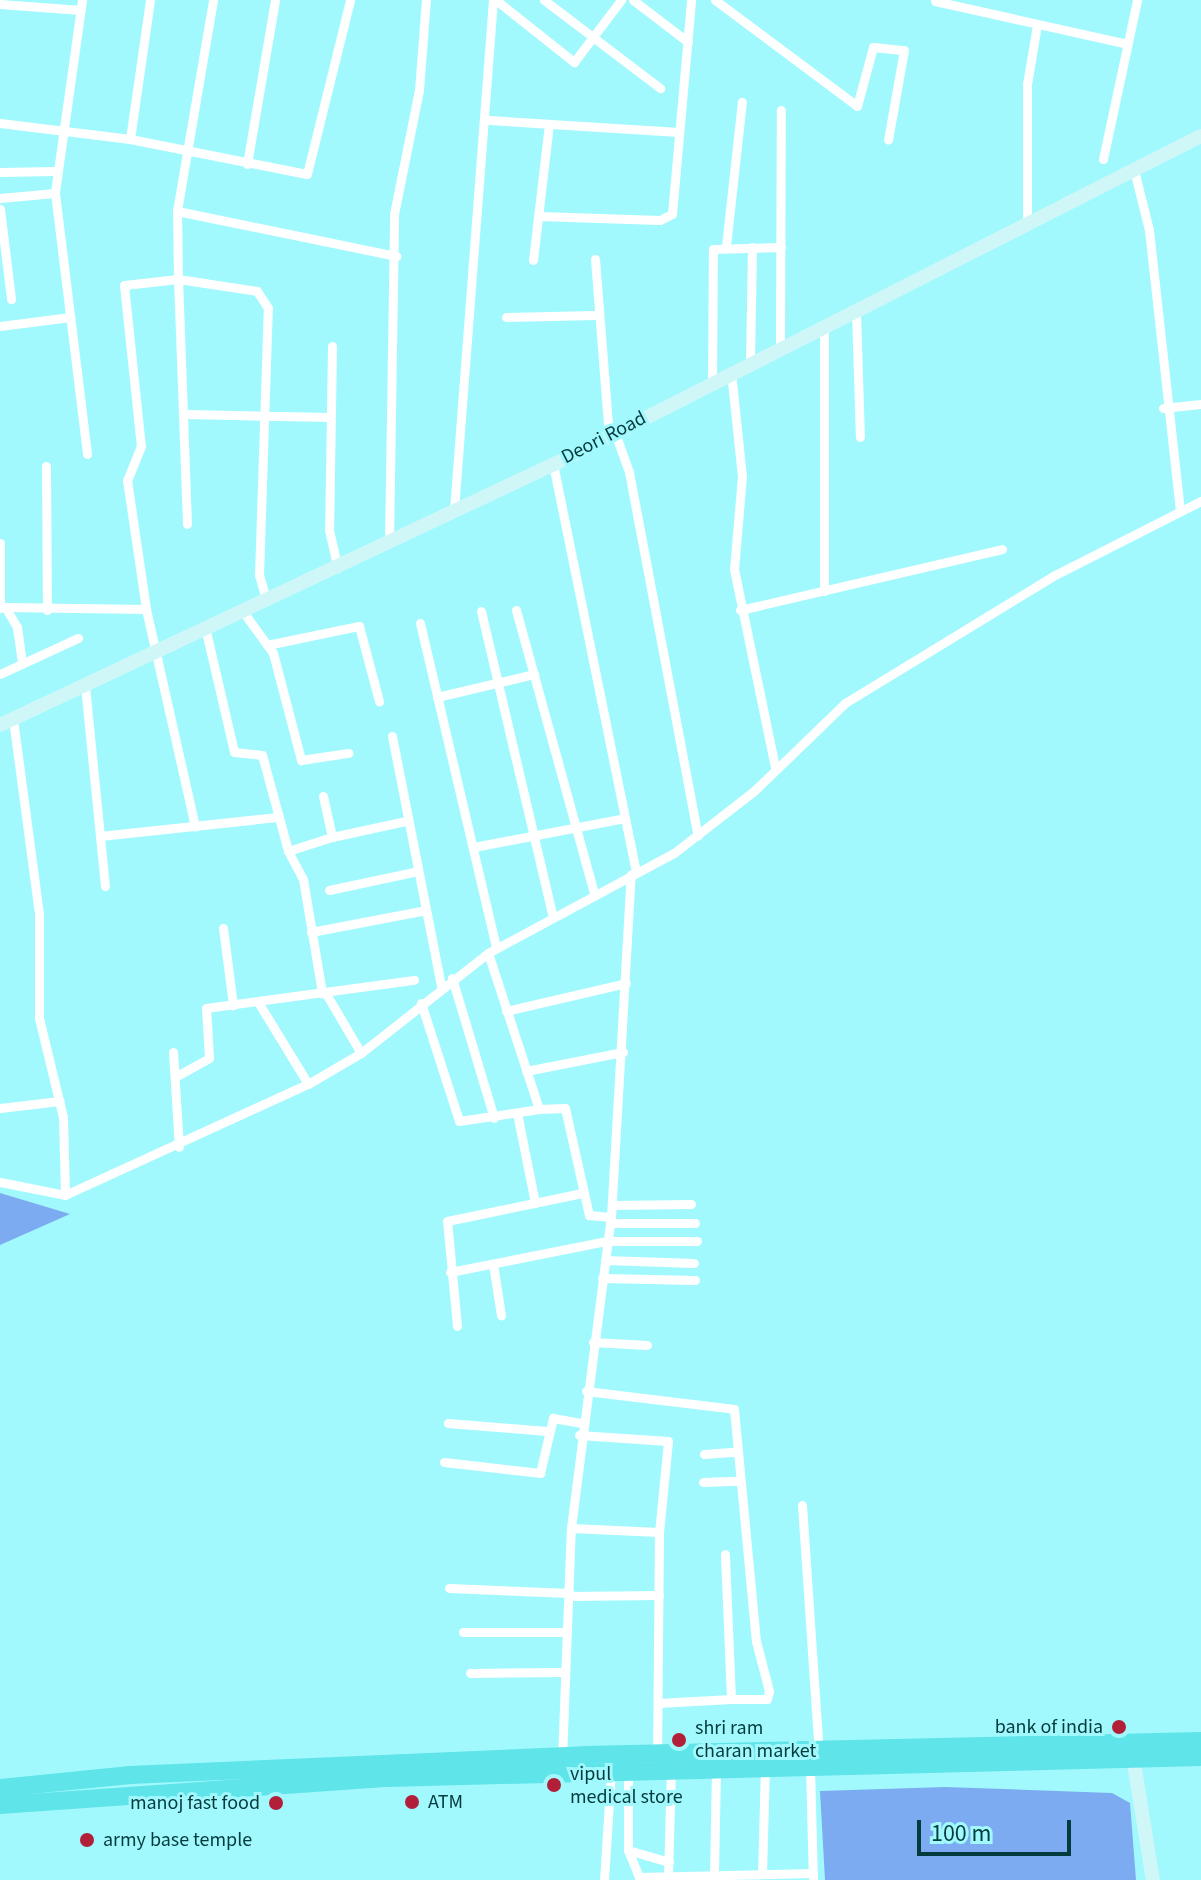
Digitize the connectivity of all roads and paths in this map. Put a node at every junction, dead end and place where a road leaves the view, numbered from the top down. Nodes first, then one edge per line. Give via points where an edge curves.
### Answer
1 (150, 0) edge
2 (213, 0) edge
3 (275, 0) edge
4 (350, 0) edge
5 (426, 0) edge
6 (494, 0) edge
7 (544, 0) edge
8 (621, 0) edge
9 (633, 0) edge
10 (691, 0) edge
11 (715, 0) edge
12 (1137, 0) edge
13 (935, 1) edge
14 (0, 4) edge
15 (82, 5) edge
16 (1037, 25) junction
17 (593, 38) junction
18 (688, 42) junction
19 (1127, 44) junction
20 (660, 88) dead end
21 (742, 102) dead end
22 (781, 110) dead end
23 (489, 120) junction
24 (0, 123) edge
25 (549, 124) junction
26 (59, 128) junction
27 (679, 132) junction
28 (1201, 136) edge
29 (130, 139) junction
30 (888, 140) dead end
31 (188, 149) junction
32 (1103, 159) dead end
33 (247, 164) junction
34 (1134, 170) junction
35 (55, 171) junction
36 (0, 172) edge
37 (55, 193) junction
38 (0, 198) edge
39 (0, 209) edge
40 (177, 211) junction
41 (538, 216) junction
42 (1027, 224) junction
43 (726, 246) junction
44 (752, 247) junction
45 (781, 247) junction
46 (396, 256) junction
47 (595, 259) dead end
48 (533, 260) dead end
49 (178, 279) junction
50 (11, 299) dead end
51 (856, 312) junction
52 (595, 315) junction
53 (70, 317) junction
54 (506, 317) dead end
55 (0, 326) edge
56 (824, 326) junction
57 (780, 345) junction
58 (332, 346) dead end
59 (750, 362) junction
60 (731, 372) junction
61 (712, 382) junction
62 (1201, 404) edge
63 (1163, 408) junction
64 (186, 414) junction
65 (262, 414) junction
66 (330, 417) junction
67 (612, 435) junction
68 (860, 437) dead end
69 (87, 454) dead end
70 (553, 464) junction
71 (46, 466) dead end
72 (1201, 501) edge
73 (1180, 509) junction
74 (454, 510) junction
75 (187, 524) dead end
76 (389, 542) junction
77 (0, 543) edge
78 (1002, 549) dead end
79 (338, 568) junction
80 (824, 591) junction
81 (266, 599) junction
82 (3, 608) edge
83 (146, 609) junction
84 (241, 609) junction
85 (47, 610) junction
86 (516, 610) dead end
87 (740, 610) junction
88 (481, 611) dead end
89 (420, 623) dead end
90 (205, 627) junction
91 (78, 638) dead end
92 (267, 645) junction
93 (156, 651) junction
94 (22, 664) junction
95 (0, 674) edge
96 (534, 674) junction
97 (498, 683) junction
98 (85, 686) junction
99 (437, 697) junction
100 (379, 701) dead end
101 (6, 722) edge
102 (392, 736) dead end
103 (348, 753) dead end
104 (775, 767) junction
105 (323, 796) dead end
106 (279, 817) junction
107 (624, 818) junction
108 (406, 821) junction
109 (195, 827) junction
110 (577, 828) junction
111 (100, 836) junction
112 (698, 836) junction
113 (332, 837) junction
114 (534, 838) junction
115 (474, 847) junction
116 (288, 851) junction
117 (414, 872) junction
118 (634, 874) junction
119 (105, 886) dead end
120 (329, 890) dead end
121 (594, 893) junction
122 (421, 911) junction
123 (552, 914) junction
124 (223, 928) dead end
125 (311, 932) junction
126 (492, 951) junction
127 (452, 978) junction
128 (414, 980) dead end
129 (626, 983) junction
130 (441, 986) junction
131 (324, 992) junction
132 (258, 1002) junction
133 (421, 1003) junction
134 (233, 1005) junction
135 (506, 1011) junction
136 (173, 1052) dead end
137 (623, 1052) junction
138 (361, 1053) junction
139 (526, 1071) junction
140 (175, 1077) junction
141 (308, 1084) junction
142 (60, 1101) junction
143 (0, 1108) edge
144 (539, 1109) junction
145 (517, 1113) junction
146 (494, 1118) junction
147 (179, 1147) junction
148 (0, 1182) edge
149 (582, 1193) junction
150 (65, 1195) junction
151 (535, 1203) junction
152 (691, 1204) dead end
153 (612, 1205) junction
154 (611, 1220) junction
155 (695, 1223) dead end
156 (607, 1241) junction
157 (697, 1241) dead end
158 (605, 1260) junction
159 (694, 1263) dead end
160 (493, 1264) junction
161 (450, 1272) junction
162 (602, 1278) junction
163 (695, 1280) dead end
164 (501, 1315) dead end
165 (457, 1326) dead end
166 (593, 1342) junction
167 (647, 1345) dead end
168 (586, 1391) junction
169 (448, 1423) dead end
170 (581, 1423) junction
171 (547, 1431) junction
172 (579, 1435) junction
173 (735, 1452) junction
174 (704, 1454) dead end
175 (444, 1462) dead end
176 (737, 1481) junction
177 (703, 1482) dead end
178 (802, 1505) dead end
179 (571, 1528) junction
180 (659, 1532) junction
181 (725, 1554) dead end
182 (449, 1588) dead end
183 (570, 1595) junction
184 (659, 1595) junction
185 (463, 1632) dead end
186 (564, 1632) junction
187 (561, 1672) junction
188 (470, 1673) dead end
189 (731, 1699) junction
190 (658, 1703) junction
191 (1201, 1741) edge
192 (1132, 1751) junction
193 (1201, 1757) edge
194 (815, 1759) junction
195 (620, 1762) junction
196 (562, 1764) junction
197 (662, 1764) junction
198 (765, 1768) junction
199 (716, 1769) junction
200 (0, 1788) edge
201 (0, 1805) edge
202 (628, 1850) junction
203 (669, 1862) junction
204 (714, 1874) junction
205 (762, 1874) junction
206 (668, 1876) junction
207 (813, 1876) edge
208 (726, 1877) edge
209 (604, 1880) edge
210 (1153, 1880) edge

1 - 29 street
2 - 31 street
3 - 33 street
4 - 33 street via 311,171
5 - 46 street via 419,90 394,214
6 - 17 street via 572,62
6 - 23 street
7 - 17 street
8 - 17 street
9 - 18 street
10 - 18 street
11 - 30 street via 857,106 873,47 904,50
12 - 19 street
13 - 16 street
14 - 15 street
15 - 26 street
16 - 19 street
16 - 42 street via 1027,84
17 - 20 street
18 - 27 street
19 - 32 street
21 - 43 street
22 - 45 street
23 - 25 street
23 - 74 street
24 - 26 street
25 - 27 street
25 - 41 street
26 - 29 street
26 - 35 street
27 - 41 street via 670,217
28 - 34 street, Deori Road
29 - 31 street
31 - 33 street
31 - 40 street
34 - 42 street, Deori Road
34 - 63 street via 1149,230
35 - 36 street
35 - 37 street
37 - 38 street
37 - 53 street
39 - 50 street
40 - 46 street
40 - 49 street
41 - 48 street
42 - 51 street, Deori Road
43 - 44 street
43 - 61 street via 713,250
44 - 45 street
44 - 59 street
45 - 57 street
46 - 76 street
47 - 52 street
49 - 64 street
49 - 65 street via 264,295
49 - 83 street via 124,285 120,297 141,446 127,480
51 - 56 street, Deori Road
51 - 68 street
52 - 54 street
52 - 67 street
53 - 55 street
53 - 69 street
56 - 57 street, Deori Road
56 - 80 street
57 - 59 street, Deori Road
58 - 66 street
59 - 60 street, Deori Road
60 - 61 street, Deori Road
60 - 87 street via 742,476 732,551
61 - 67 street, Deori Road
62 - 63 street
63 - 73 street
64 - 65 street
64 - 75 street
65 - 66 street
65 - 81 street via 259,575
66 - 79 street via 329,530
67 - 70 street, Deori Road
67 - 112 street via 629,472
70 - 74 street, Deori Road
70 - 107 street
71 - 85 street
72 - 73 street
73 - 104 street via 845,703
74 - 76 street, Deori Road
76 - 79 street, Deori Road
77 - 82 street
78 - 80 street
79 - 81 street, Deori Road
80 - 87 street
81 - 84 street, Deori Road
82 - 85 street
82 - 94 street via 17,627
83 - 85 street
83 - 93 street
84 - 90 street, Deori Road
84 - 92 street
86 - 96 street
87 - 104 street
88 - 97 street
89 - 99 street
90 - 93 street, Deori Road
90 - 106 street via 234,752 262,755
91 - 94 street
92 - 100 street via 359,626
92 - 103 street via 301,760
93 - 98 street, Deori Road
93 - 109 street
94 - 95 street
96 - 97 street
96 - 110 street
97 - 99 street
97 - 114 street
98 - 101 street, Deori Road
98 - 111 street
99 - 115 street
101 - 142 street via 39,914 39,1018
102 - 108 street
104 - 112 street
105 - 113 street
106 - 109 street
106 - 116 street
107 - 110 street
107 - 118 street
108 - 113 street
108 - 117 street
109 - 111 street
110 - 114 street
110 - 121 street
111 - 119 street
112 - 118 street
113 - 116 street
114 - 115 street
114 - 123 street
115 - 126 street
116 - 125 street via 303,879
117 - 120 street
117 - 122 street
118 - 121 street
118 - 129 street
121 - 123 street
122 - 125 street
122 - 130 street
123 - 126 street
124 - 134 street
125 - 131 street
126 - 127 street
126 - 135 street
127 - 130 street
127 - 146 street
128 - 131 street
129 - 135 street
129 - 137 street
130 - 133 street
131 - 132 street
131 - 138 street
132 - 134 street
132 - 141 street
133 - 138 street
133 - 146 street via 456,1117 465,1123
134 - 140 street via 204,1009 209,1058
135 - 139 street
136 - 140 street
137 - 139 street
137 - 153 street
138 - 141 street
139 - 144 street
140 - 147 street
141 - 147 street
142 - 143 street
142 - 150 street
144 - 145 street
144 - 149 street via 565,1108
145 - 146 street
145 - 151 street
147 - 150 street
148 - 150 street
149 - 151 street
149 - 154 street via 591,1217
151 - 161 street via 447,1221
152 - 153 street
153 - 154 street
154 - 155 street
154 - 156 street
156 - 157 street
156 - 158 street
156 - 160 street
158 - 159 street
158 - 162 street
160 - 161 street
160 - 164 street
161 - 165 street
162 - 163 street
162 - 166 street
166 - 167 street
166 - 168 street
168 - 170 street
168 - 173 street via 730,1407
169 - 171 street
170 - 171 street via 556,1417
170 - 172 street
171 - 175 street via 540,1473
172 - 179 street
172 - 180 street via 668,1441
173 - 174 street
173 - 176 street
176 - 177 street
176 - 189 street via 756,1641 769,1691 767,1699
178 - 194 street
179 - 180 street
179 - 183 street
180 - 184 street
181 - 189 street
182 - 183 street
183 - 184 street
183 - 186 street
184 - 190 street
185 - 186 street
186 - 187 street
187 - 188 street
187 - 196 street
189 - 190 street
190 - 197 street
191 - 192 highway
192 - 193 highway
192 - 194 highway
192 - 210 street
194 - 197 highway
194 - 198 highway
194 - 207 street
195 - 196 highway
195 - 197 highway
195 - 202 street
195 - 209 street
196 - 200 highway via 130,1775
196 - 201 highway
197 - 199 highway
197 - 203 street
198 - 199 highway
198 - 205 street
199 - 204 street
202 - 203 street
202 - 206 street via 631,1873
203 - 206 street
204 - 206 street
204 - 208 street
205 - 207 street
205 - 208 street

